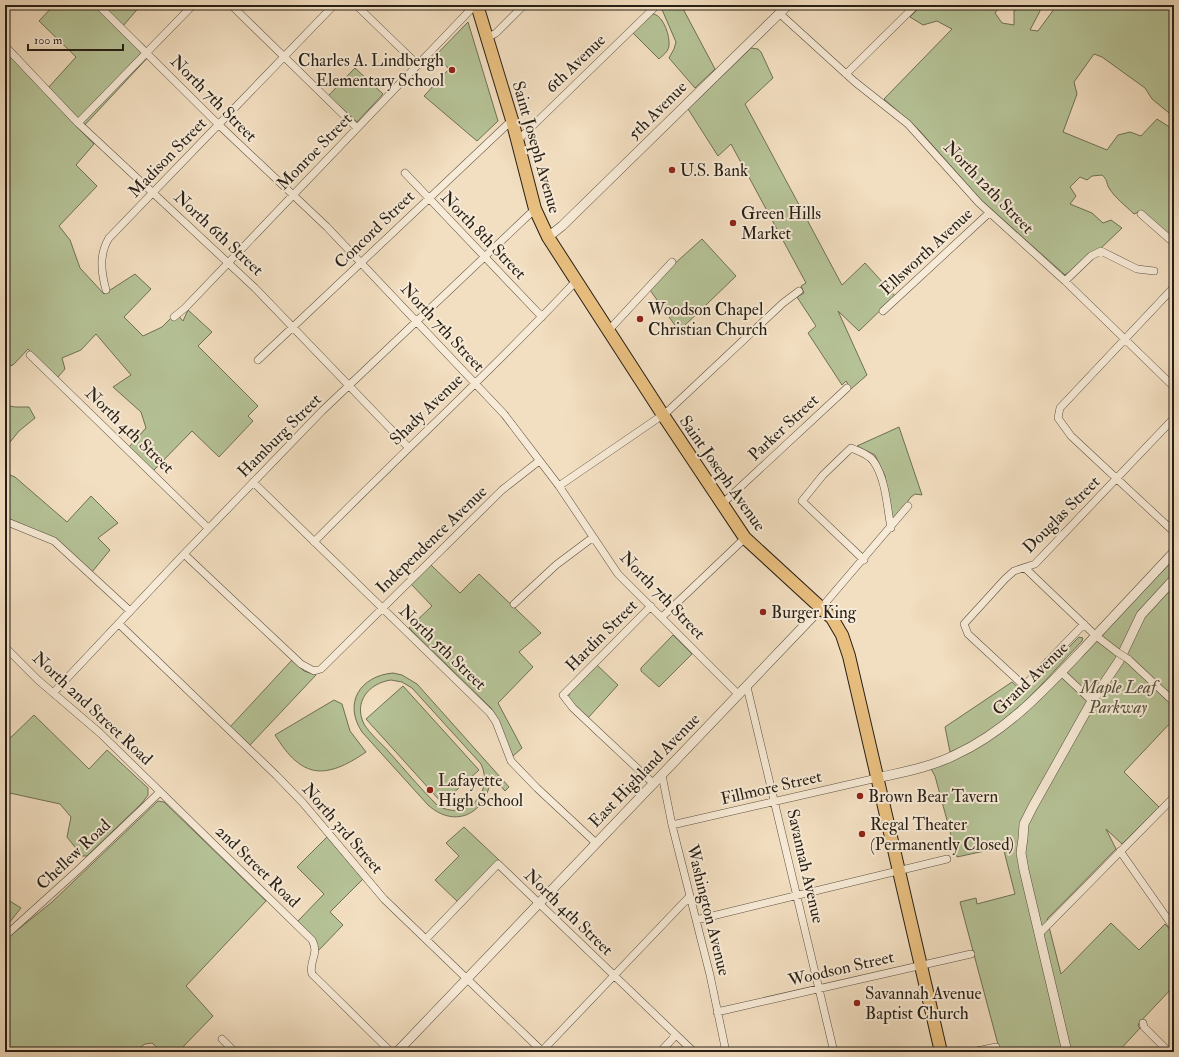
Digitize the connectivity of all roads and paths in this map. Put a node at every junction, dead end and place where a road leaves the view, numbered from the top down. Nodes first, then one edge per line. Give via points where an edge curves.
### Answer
1 (98, 5) edge
2 (193, 5) edge
3 (231, 5) edge
4 (334, 5) edge
5 (356, 5) edge
6 (476, 5) edge
7 (524, 5) edge
8 (788, 5) edge
9 (916, 5) edge
10 (654, 6) dead end
11 (780, 13) junction
12 (487, 38) junction
13 (5, 46) edge
14 (148, 53) junction
15 (284, 57) junction
16 (418, 65) junction
17 (846, 74) junction
18 (512, 120) junction
19 (78, 123) junction
20 (219, 125) junction
21 (357, 128) junction
22 (517, 141) junction
23 (405, 173) dead end
24 (154, 192) junction
25 (293, 195) junction
26 (428, 198) junction
27 (535, 209) junction
28 (989, 212) junction
29 (1141, 214) dead end
30 (548, 237) junction
31 (1174, 243) edge
32 (485, 257) junction
33 (361, 262) junction
34 (672, 262) dead end
35 (228, 263) junction
36 (1154, 271) dead end
37 (576, 281) junction
38 (1065, 281) junction
39 (1174, 287) edge
40 (106, 290) dead end
41 (799, 291) dead end
42 (883, 311) dead end
43 (174, 317) dead end
44 (542, 317) junction
45 (417, 322) junction
46 (294, 328) junction
47 (608, 331) junction
48 (1125, 339) junction
49 (30, 355) dead end
50 (258, 360) dead end
51 (475, 383) junction
52 (349, 386) junction
53 (1174, 387) edge
54 (847, 388) dead end
55 (663, 415) junction
56 (1174, 418) edge
57 (408, 447) junction
58 (539, 461) junction
59 (1117, 478) junction
60 (253, 482) junction
61 (558, 486) junction
62 (722, 504) junction
63 (908, 506) dead end
64 (5, 521) edge
65 (208, 528) junction
66 (891, 528) junction
67 (1174, 532) edge
68 (592, 538) junction
69 (745, 538) junction
70 (314, 542) junction
71 (1174, 552) edge
72 (184, 554) junction
73 (864, 560) junction
74 (1025, 568) junction
75 (1174, 579) edge
76 (514, 604) dead end
77 (651, 606) junction
78 (382, 608) junction
79 (821, 608) junction
80 (130, 611) junction
81 (662, 617) junction
82 (119, 624) junction
83 (1084, 624) junction
84 (1095, 635) junction
85 (5, 647) edge
86 (1061, 672) junction
87 (747, 687) junction
88 (54, 692) junction
89 (739, 695) junction
90 (1092, 701) junction
91 (1174, 702) edge
92 (662, 775) junction
93 (877, 778) junction
94 (654, 784) junction
95 (160, 792) junction
96 (1174, 797) edge
97 (776, 802) junction
98 (672, 825) junction
99 (596, 843) junction
100 (1120, 851) junction
101 (947, 859) dead end
102 (898, 871) junction
103 (690, 896) junction
104 (797, 896) junction
105 (539, 904) junction
106 (696, 920) junction
107 (1174, 927) edge
108 (1039, 934) junction
109 (5, 936) edge
110 (426, 939) junction
111 (971, 954) dead end
112 (920, 964) junction
113 (614, 976) junction
114 (467, 979) junction
115 (819, 989) junction
116 (717, 1012) junction
117 (1143, 1023) dead end
118 (676, 1035) junction
119 (222, 1039) dead end
120 (996, 1047) dead end
121 (235, 1052) edge
122 (391, 1052) edge
123 (397, 1052) edge
124 (542, 1052) edge
125 (660, 1052) edge
126 (694, 1052) edge
127 (726, 1052) edge
128 (834, 1052) edge
129 (941, 1052) edge
130 (972, 1052) edge
131 (1067, 1052) edge
132 (1169, 1052) edge

1 - 14 street, North 7th Street
2 - 14 street
3 - 15 street
4 - 15 street, Madison Street
5 - 16 street
6 - 12 main road, Saint Joseph Avenue
6 - 16 street, Monroe Street
7 - 12 street via 496,33
8 - 11 street, 5th Avenue
9 - 17 street
10 - 22 street, 6th Avenue
11 - 17 street, North 12th Street
11 - 30 street, 5th Avenue
12 - 18 main road, Saint Joseph Avenue
13 - 19 street, North 6th Street
14 - 19 street
14 - 20 street, North 7th Street
15 - 20 street, Madison Street
15 - 21 street
16 - 21 street, Monroe Street
17 - 28 street, North 12th Street via 908,124
18 - 22 main road, Saint Joseph Avenue
18 - 26 street, Concord Street
19 - 24 street, North 6th Street
20 - 24 street, Madison Street
20 - 25 street, North 7th Street
21 - 25 street, Monroe Street
22 - 27 main road, Saint Joseph Avenue
23 - 26 street, North 8th Street
24 - 35 street, North 6th Street
24 - 40 street, Madison Street via 109,238 103,248 101,261
25 - 33 street, North 7th Street
25 - 35 street, Monroe Street
26 - 32 street, North 8th Street
26 - 33 street, Concord Street
27 - 30 main road, Saint Joseph Avenue
27 - 32 street, Hamburg Street
28 - 38 street, North 12th Street
28 - 42 street, Ellsworth Avenue
29 - 31 street
30 - 37 main road, Saint Joseph Avenue
32 - 44 street, North 8th Street
32 - 45 street, Hamburg Street
33 - 45 street, North 7th Street
33 - 46 street, Concord Street
34 - 47 street
35 - 43 street, Monroe Street
35 - 46 street, North 6th Street
36 - 38 street via 1138,269 1101,251 1091,256
37 - 44 street, Shady Avenue
37 - 47 main road, Saint Joseph Avenue
38 - 48 street, North 12th Street
39 - 48 street
41 - 55 street
44 - 51 street, Shady Avenue
45 - 51 street, North 7th Street
45 - 52 street, Hamburg Street
46 - 50 street, Concord Street
46 - 52 street, North 6th Street
47 - 55 main road, Saint Joseph Avenue
48 - 53 street, North 12th Street
48 - 59 street via 1060,408 1058,418 1066,430
49 - 65 street, North 4th Street
51 - 57 street, Shady Avenue
51 - 58 street, North 7th Street via 504,414
52 - 57 street, North 6th Street
52 - 60 street, Hamburg Street
54 - 62 street, Parker Street
55 - 61 street
55 - 62 main road, Saint Joseph Avenue
56 - 59 street, Douglas Street
57 - 70 street, Shady Avenue
58 - 61 street, North 7th Street
58 - 78 street, Independence Avenue via 502,490
59 - 67 street
59 - 74 street, Douglas Street via 1035,564
60 - 65 street, Hamburg Street
60 - 70 street, North 5th Street
61 - 68 street, North 7th Street
62 - 69 main road, Saint Joseph Avenue
63 - 66 street, East Highland Avenue
64 - 80 street via 54,541
65 - 72 street, Hamburg Street
66 - 73 street, East Highland Avenue
66 - 73 street via 882,481 874,461 851,448 823,475 802,501
68 - 76 street
68 - 77 street, North 7th Street via 618,574
69 - 79 main road, Saint Joseph Avenue
69 - 81 street
70 - 78 street, North 5th Street
71 - 84 street, Grand Avenue
72 - 78 street, Independence Avenue via 308,669 314,671 321,669
72 - 80 street, Hamburg Street
73 - 79 street, East Highland Avenue
74 - 83 street
74 - 83 street, Douglas Street via 1014,571 1005,579 964,624 968,634 1022,684 1029,681
75 - 90 street via 1141,614 1119,661
77 - 81 street, North 7th Street
77 - 94 street, Hardin Street via 563,696
78 - 99 street, North 5th Street via 490,713 511,761
79 - 87 street, East Highland Avenue
79 - 93 main road, Saint Joseph Avenue via 837,625 849,656
80 - 82 street, Hamburg Street
81 - 89 street, North 7th Street
82 - 88 street, Hamburg Street
82 - 110 street, North 3rd Street via 276,775 384,899
83 - 84 street
84 - 86 street, Grand Avenue
84 - 91 street, bridge via 1128,659
85 - 88 street, North 2nd Street Road
86 - 90 street
86 - 93 street, Grand Avenue via 1019,714 978,743 934,763
87 - 89 street, East Highland Avenue
87 - 97 street, Savannah Avenue
88 - 95 street, North 2nd Street Road
89 - 92 street, East Highland Avenue
90 - 108 street via 1024,824 1022,859
92 - 94 street, East Highland Avenue
92 - 98 street, Washington Avenue
93 - 97 street, Fillmore Street
93 - 102 main road, Saint Joseph Avenue
94 - 99 street, East Highland Avenue
95 - 109 street, Chellew Road
95 - 122 street, 2nd Street Road via 312,940 315,951 312,974
96 - 100 street
97 - 98 street, Fillmore Street
97 - 104 street, Savannah Avenue
98 - 103 street, Washington Avenue
99 - 105 street, East Highland Avenue
100 - 107 street
100 - 108 street
101 - 102 street
102 - 104 street
102 - 112 main road, Saint Joseph Avenue
103 - 106 street, Washington Avenue
103 - 113 street
104 - 106 street
104 - 115 street, Savannah Avenue
105 - 110 street, North 4th Street via 498,864
105 - 113 street, North 4th Street
105 - 114 street, East Highland Avenue
106 - 116 street, Washington Avenue
108 - 131 street
110 - 114 street, North 3rd Street
111 - 112 street, Woodson Street
112 - 115 street, Woodson Street
112 - 129 main road, Saint Joseph Avenue
113 - 118 street, North 4th Street
113 - 124 street
114 - 123 street, East Highland Avenue
114 - 124 street, North 3rd Street
115 - 116 street, Woodson Street
115 - 128 street, Savannah Avenue
116 - 127 street, Washington Avenue
117 - 132 street
118 - 125 street
118 - 126 street, North 4th Street
119 - 121 street
120 - 130 street

